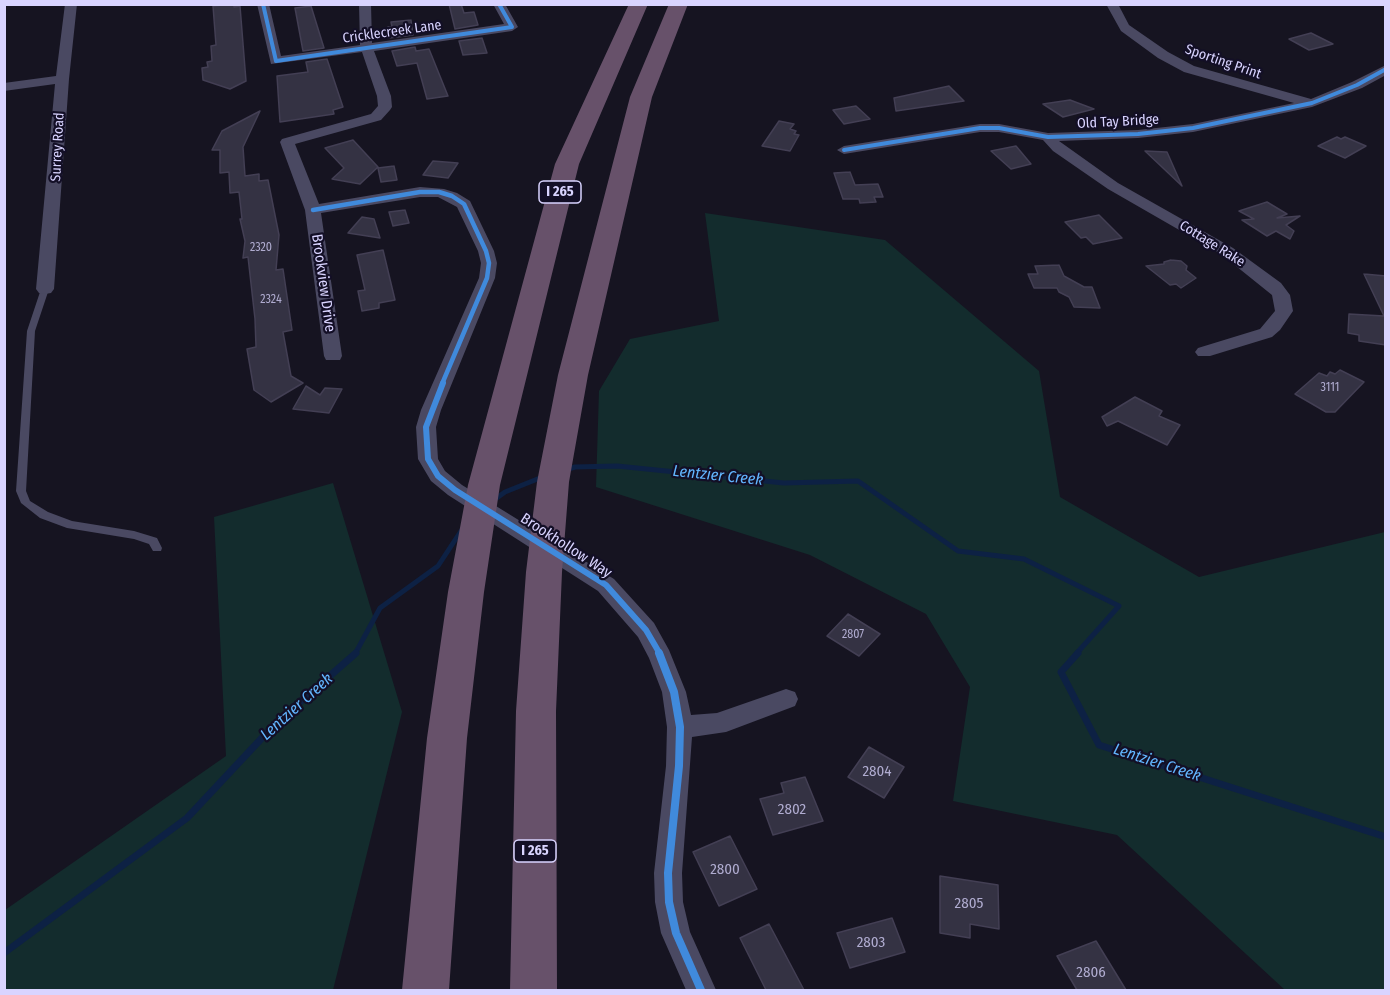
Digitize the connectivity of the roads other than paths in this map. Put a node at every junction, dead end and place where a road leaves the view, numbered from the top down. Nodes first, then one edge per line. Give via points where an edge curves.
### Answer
1 (71, 4) edge
2 (263, 4) edge
3 (365, 4) edge
4 (498, 4) edge
5 (639, 4) edge
6 (679, 4) edge
7 (1112, 4) edge
8 (366, 47) junction
9 (1386, 69) edge
10 (62, 79) junction
11 (4, 87) edge
12 (1312, 103) junction
13 (1048, 137) junction
14 (844, 150) dead end
15 (313, 210) junction
16 (45, 289) joint
17 (1204, 352) dead end
18 (333, 356) dead end
19 (157, 548) dead end
20 (786, 699) dead end
21 (680, 727) junction
22 (424, 990) edge
23 (533, 990) edge
24 (701, 990) edge

1 - 10 street, Surrey Road
2 - 8 street, Cricklecreek Lane via 276,62
3 - 8 street
4 - 8 street, Cricklecreek Lane via 512,27
5 - 22 highway, I 265 via 567,164 484,485 447,738
6 - 23 highway, I 265 via 641,98 573,375 553,482 536,711
7 - 12 street, Sporting Print via 1125,28 1163,56 1189,69
8 - 15 street, Brookview Drive via 385,107 376,117 287,142
9 - 12 street, Old Tay Bridge
10 - 11 street
10 - 16 street, Surrey Road
12 - 13 street, Old Tay Bridge via 1193,128
13 - 14 street, Old Tay Bridge via 980,128
13 - 17 street, Cottage Rake via 1113,186 1227,251 1281,295 1284,311 1275,327
15 - 18 street, Brookview Drive
15 - 21 street, Brookhollow Way via 420,192 439,192 464,204 489,262 487,278 431,410 426,427 428,459 438,476 455,490 606,585 646,630 661,657 674,692
16 - 19 lane via 31,332 21,491 26,503 71,525 134,535 153,542
20 - 21 street via 717,724
21 - 24 street, Brookhollow Way via 669,902 676,933

